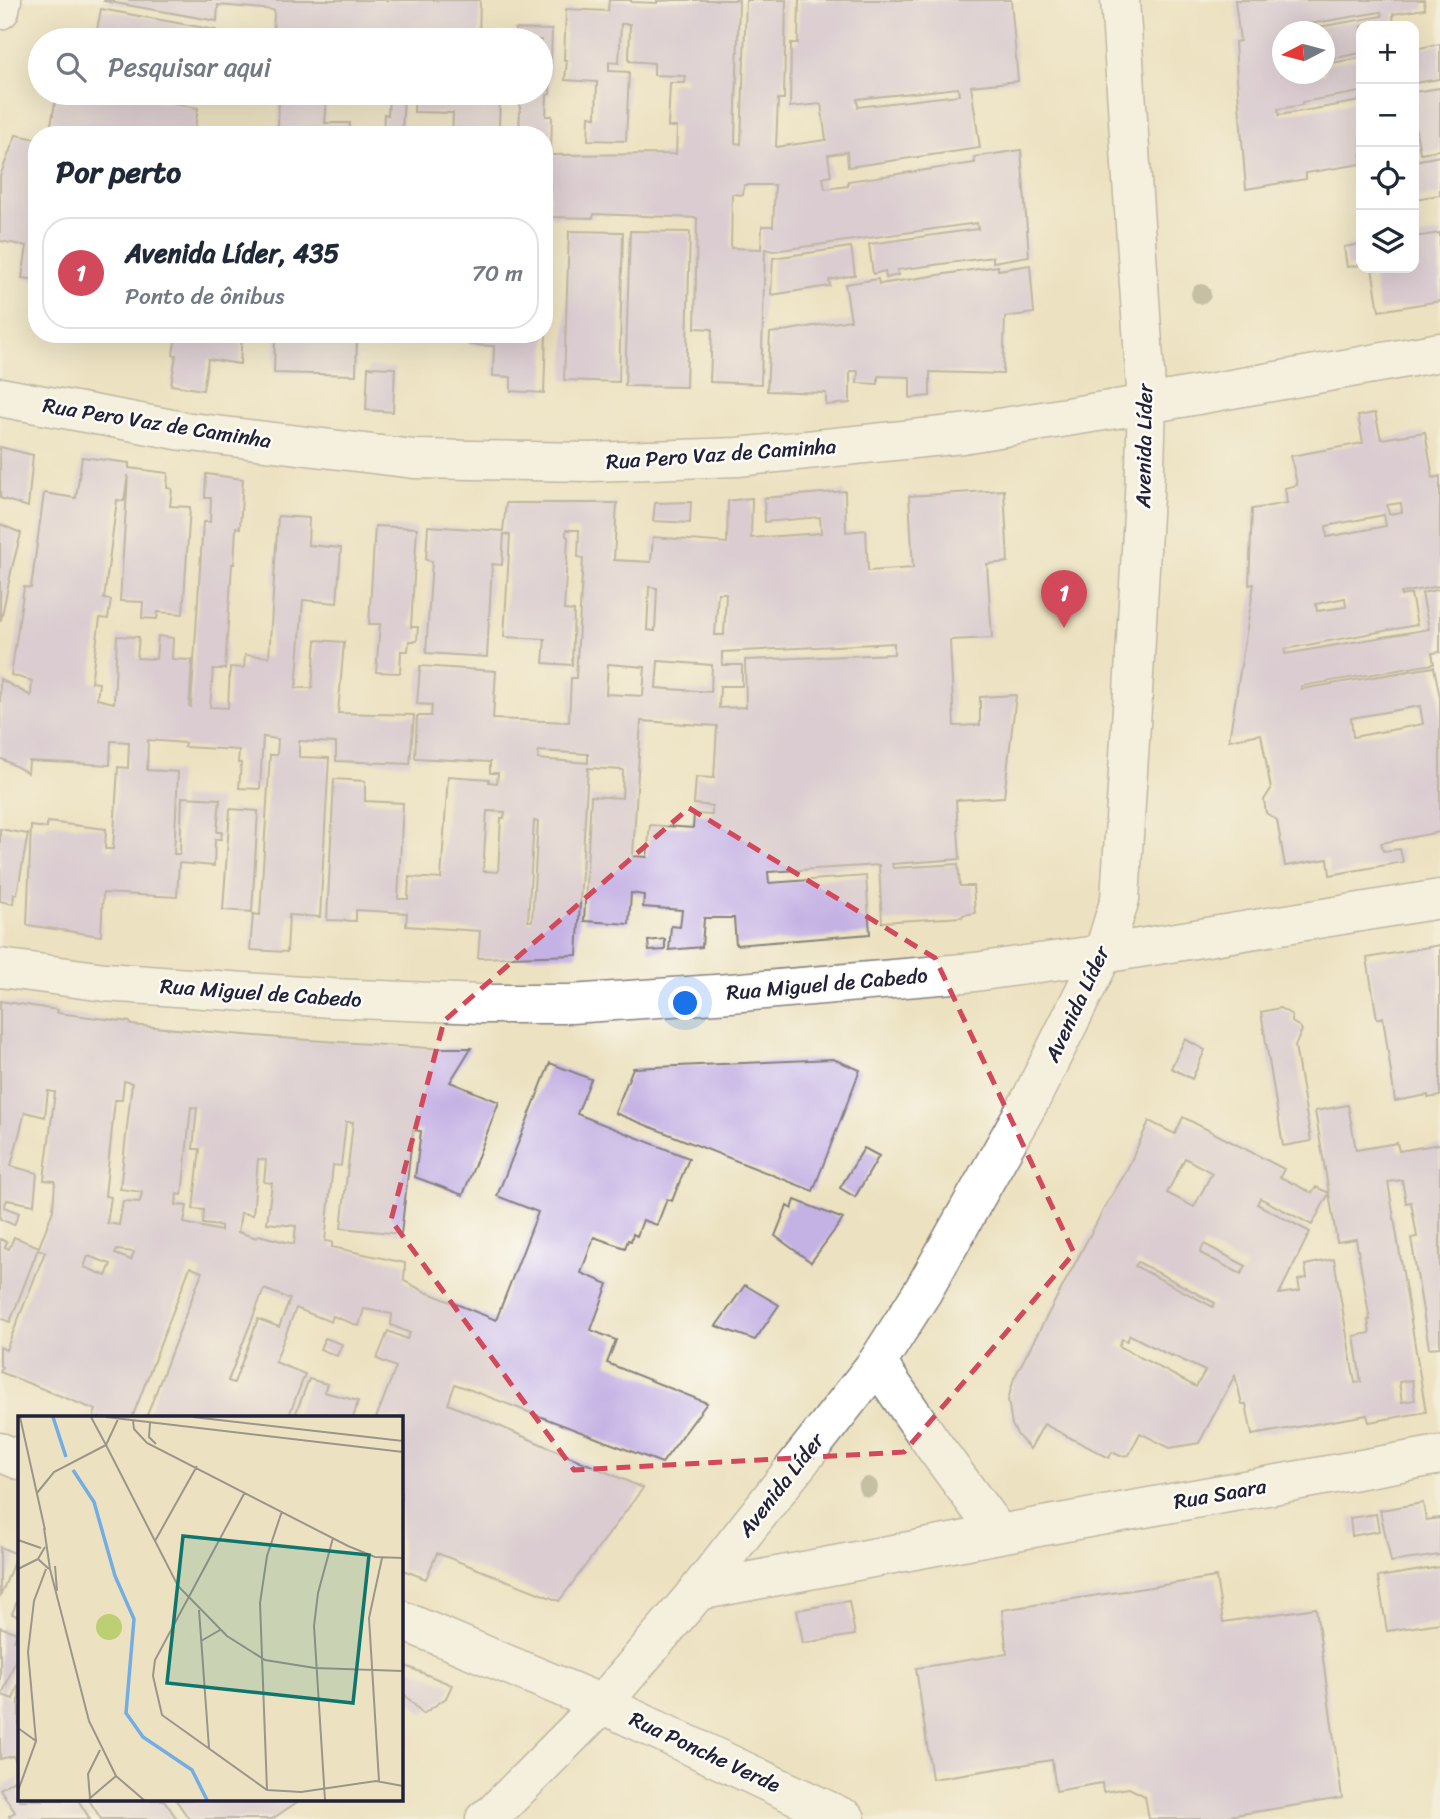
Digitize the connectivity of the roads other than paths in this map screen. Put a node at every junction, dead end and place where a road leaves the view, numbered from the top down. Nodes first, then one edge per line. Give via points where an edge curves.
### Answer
1 (2, 0) edge
2 (1120, 0) edge
3 (0, 10) edge
4 (1440, 352) edge
5 (0, 397) edge
6 (1147, 404) junction
7 (1440, 899) edge
8 (1103, 954) junction
9 (0, 968) edge
10 (877, 1363) junction
11 (0, 1452) edge
12 (1440, 1455) edge
13 (18, 1460) edge
14 (999, 1534) junction
15 (698, 1591) junction
16 (402, 1620) edge
17 (602, 1704) junction
18 (485, 1819) edge
19 (846, 1819) edge

1 - 3 street
2 - 6 street, Avenida Líder
4 - 6 street, Rua Pero Vaz de Caminha
5 - 6 street, Rua Pero Vaz de Caminha via 183,431 414,458 590,462 738,457 936,437
6 - 8 street, Avenida Líder via 1120,899
7 - 8 street, Rua Miguel de Cabedo
8 - 9 street, Rua Miguel de Cabedo via 975,972 558,1004 305,996 106,982
8 - 10 street, Avenida Líder via 1031,1099
10 - 14 street
10 - 15 street, Avenida Líder
11 - 13 street
12 - 14 street, Rua Saara
14 - 15 street, Rua Saara
15 - 17 street, Avenida Líder
16 - 17 street, Rua Ponche Verde
17 - 18 street, Avenida Líder
17 - 19 street, Rua Ponche Verde

